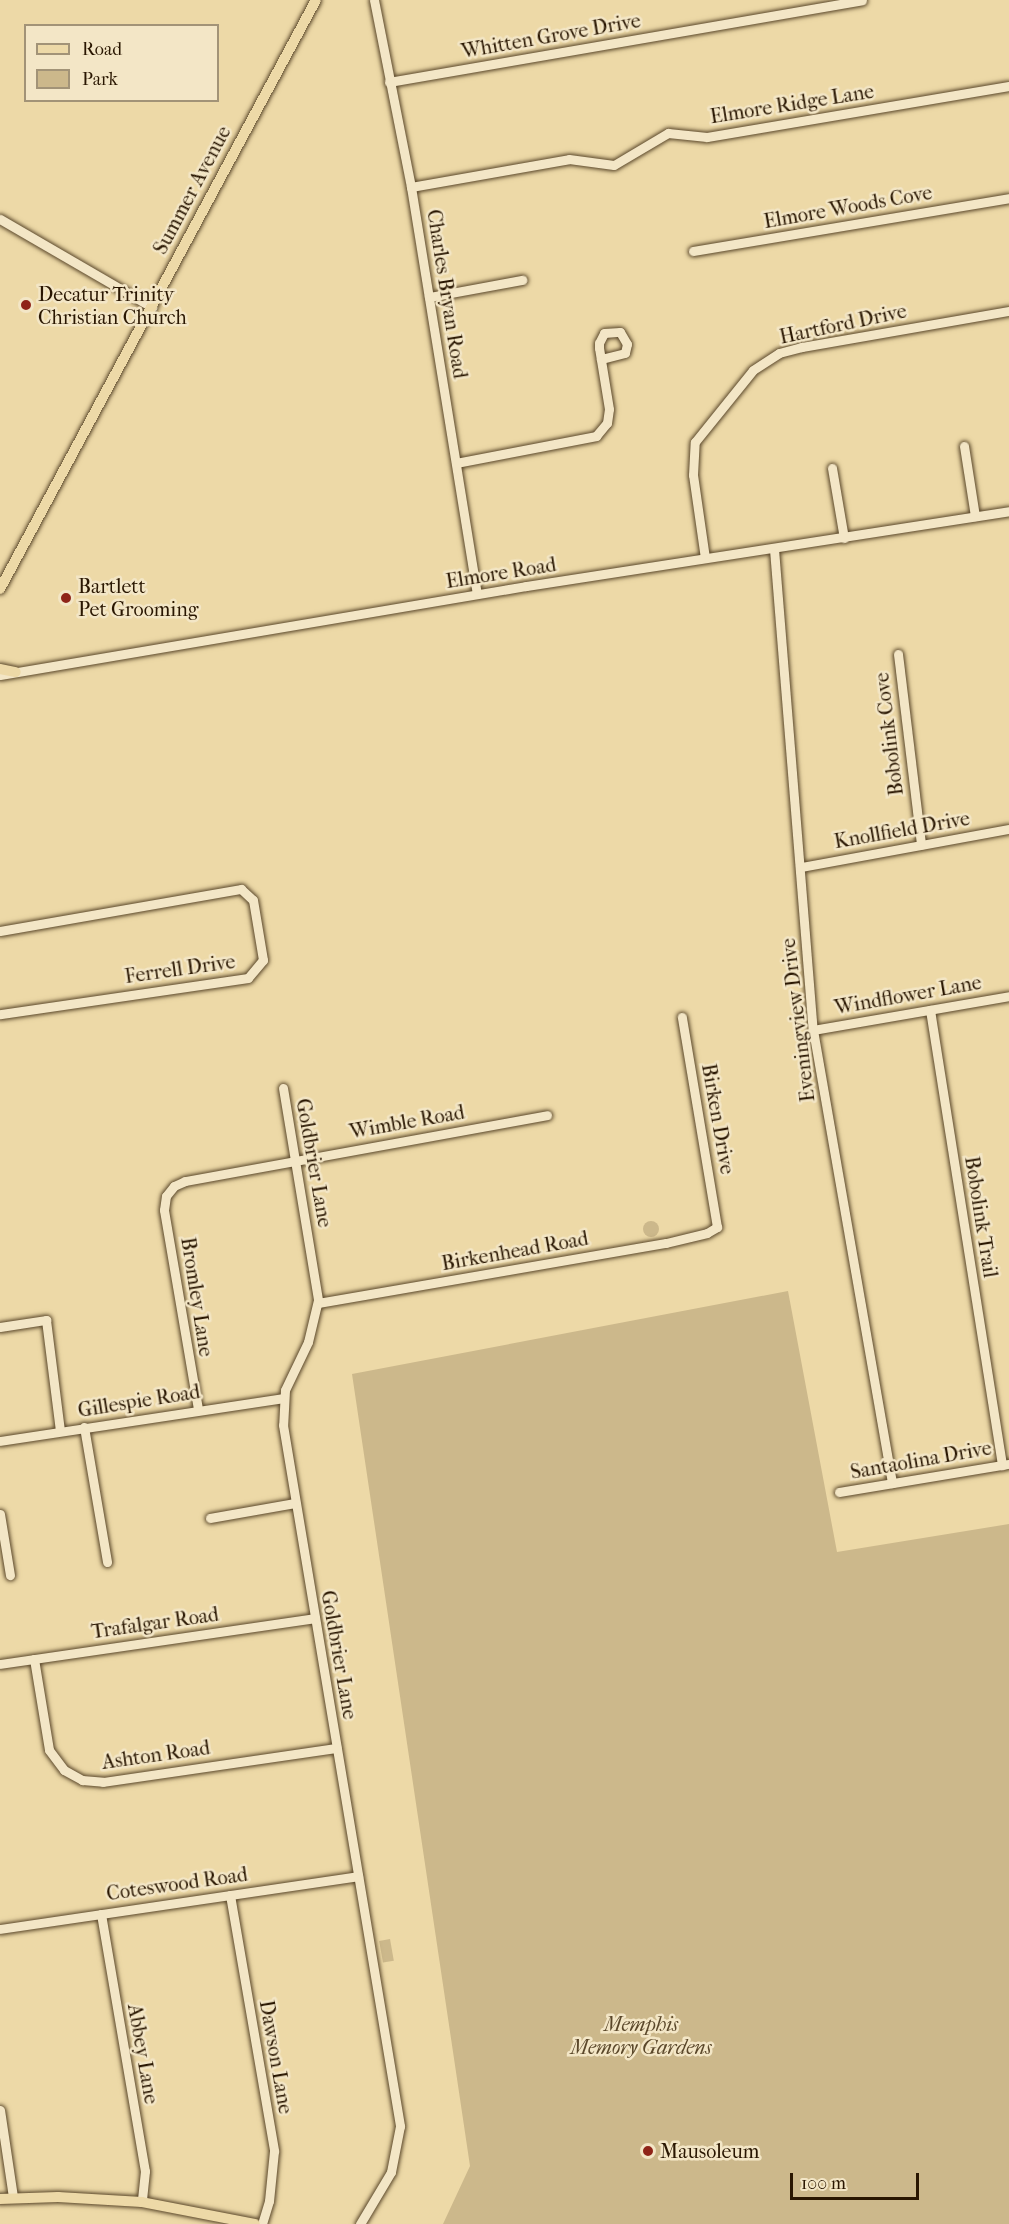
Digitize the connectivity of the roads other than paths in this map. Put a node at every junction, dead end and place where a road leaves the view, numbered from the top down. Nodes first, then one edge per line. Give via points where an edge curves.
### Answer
1 (316, 0) edge
2 (374, 0) edge
3 (862, 0) edge
4 (389, 82) junction
5 (1009, 86) edge
6 (411, 187) junction
7 (1009, 198) edge
8 (0, 219) edge
9 (693, 251) dead end
10 (522, 280) dead end
11 (429, 297) junction
12 (152, 307) junction
13 (1009, 311) edge
14 (601, 359) dead end
15 (964, 446) dead end
16 (456, 463) junction
17 (832, 468) dead end
18 (1009, 511) edge
19 (975, 516) junction
20 (844, 538) junction
21 (774, 549) junction
22 (705, 558) junction
23 (0, 589) edge
24 (477, 594) junction
25 (898, 654) dead end
26 (0, 669) edge
27 (16, 672) junction
28 (0, 675) edge
29 (1009, 829) edge
30 (921, 845) junction
31 (801, 867) junction
32 (0, 930) edge
33 (1009, 996) edge
34 (930, 1010) junction
35 (0, 1014) edge
36 (682, 1017) dead end
37 (813, 1030) junction
38 (283, 1088) dead end
39 (547, 1115) dead end
40 (296, 1161) junction
41 (159, 1185) dead end
42 (169, 1191) junction
43 (717, 1227) joint
44 (318, 1303) junction
45 (0, 1327) edge
46 (283, 1398) junction
47 (198, 1409) junction
48 (84, 1427) junction
49 (60, 1431) junction
50 (0, 1441) edge
51 (1006, 1464) edge
52 (892, 1483) junction
53 (839, 1492) dead end
54 (296, 1503) junction
55 (0, 1514) edge
56 (210, 1518) dead end
57 (107, 1562) dead end
58 (10, 1575) dead end
59 (315, 1618) junction
60 (34, 1659) junction
61 (0, 1664) edge
62 (337, 1748) junction
63 (358, 1876) junction
64 (230, 1895) junction
65 (101, 1914) junction
66 (0, 1929) edge
67 (0, 2110) edge
68 (13, 2198) junction
69 (0, 2199) edge
70 (142, 2202) junction
71 (255, 2224) edge
72 (261, 2224) edge
73 (360, 2224) edge

1 - 12 main road, Summer Avenue
2 - 4 street, Charles Bryan Road
3 - 4 street, Whitten Grove Drive
4 - 6 street, Charles Bryan Road
5 - 6 street, Elmore Ridge Lane via 707,137 668,133 614,165 569,159
6 - 11 street, Charles Bryan Road
7 - 9 street, Elmore Woods Cove
8 - 12 street
10 - 11 street
11 - 16 street, Charles Bryan Road
12 - 23 main road, Summer Avenue
13 - 22 street, Hartford Drive via 802,347 779,353 753,370 695,442 693,475
14 - 16 street via 609,409 607,423 596,436
15 - 19 street
16 - 24 street, Charles Bryan Road
17 - 20 street
18 - 19 street, Elmore Road
19 - 20 street, Elmore Road
20 - 21 street, Elmore Road
21 - 22 street, Elmore Road
21 - 31 street, Eveningview Drive
22 - 24 street, Elmore Road
24 - 27 street, Elmore Road
25 - 30 street, Bobolink Cove
26 - 27 main road
27 - 28 street, Elmore Road
29 - 30 street, Knollfield Drive
30 - 31 street, Knollfield Drive
31 - 37 street, Eveningview Drive
32 - 35 street, Ferrell Drive via 241,889 253,900 263,960 248,978
33 - 34 street, Windflower Lane
34 - 37 street, Windflower Lane
34 - 51 street, Bobolink Trail
36 - 43 street, Birken Drive
37 - 52 street, Eveningview Drive
38 - 40 street, Goldbrier Lane
39 - 40 street, Wimble Road
40 - 42 street, Wimble Road via 185,1181
40 - 44 street, Goldbrier Lane
41 - 42 street
42 - 47 street, Bromley Lane via 164,1210
43 - 44 street, Birkenhead Road via 674,1241
44 - 46 street, Goldbrier Lane via 308,1342
45 - 49 street via 46,1322
46 - 47 street, Gillespie Road
46 - 54 street, Goldbrier Lane via 283,1425
47 - 48 street, Gillespie Road
48 - 49 street, Gillespie Road
48 - 57 street
49 - 50 street, Gillespie Road
51 - 52 street, Santaolina Drive
52 - 53 street, Santaolina Drive
54 - 56 street
54 - 59 street, Goldbrier Lane
55 - 58 street
59 - 60 street, Trafalgar Road
59 - 62 street, Goldbrier Lane
60 - 61 street, Trafalgar Road
60 - 62 street, Ashton Road via 49,1750 64,1770 82,1780 103,1782
62 - 63 street, Goldbrier Lane
63 - 64 street, Coteswood Road
63 - 73 street, Goldbrier Lane via 400,2126 391,2172
64 - 65 street, Coteswood Road
64 - 72 street, Dawson Lane via 274,2151 269,2201
65 - 66 street, Coteswood Road
65 - 70 street, Abbey Lane via 145,2171
67 - 68 street
68 - 69 main road
68 - 70 main road
70 - 71 main road

